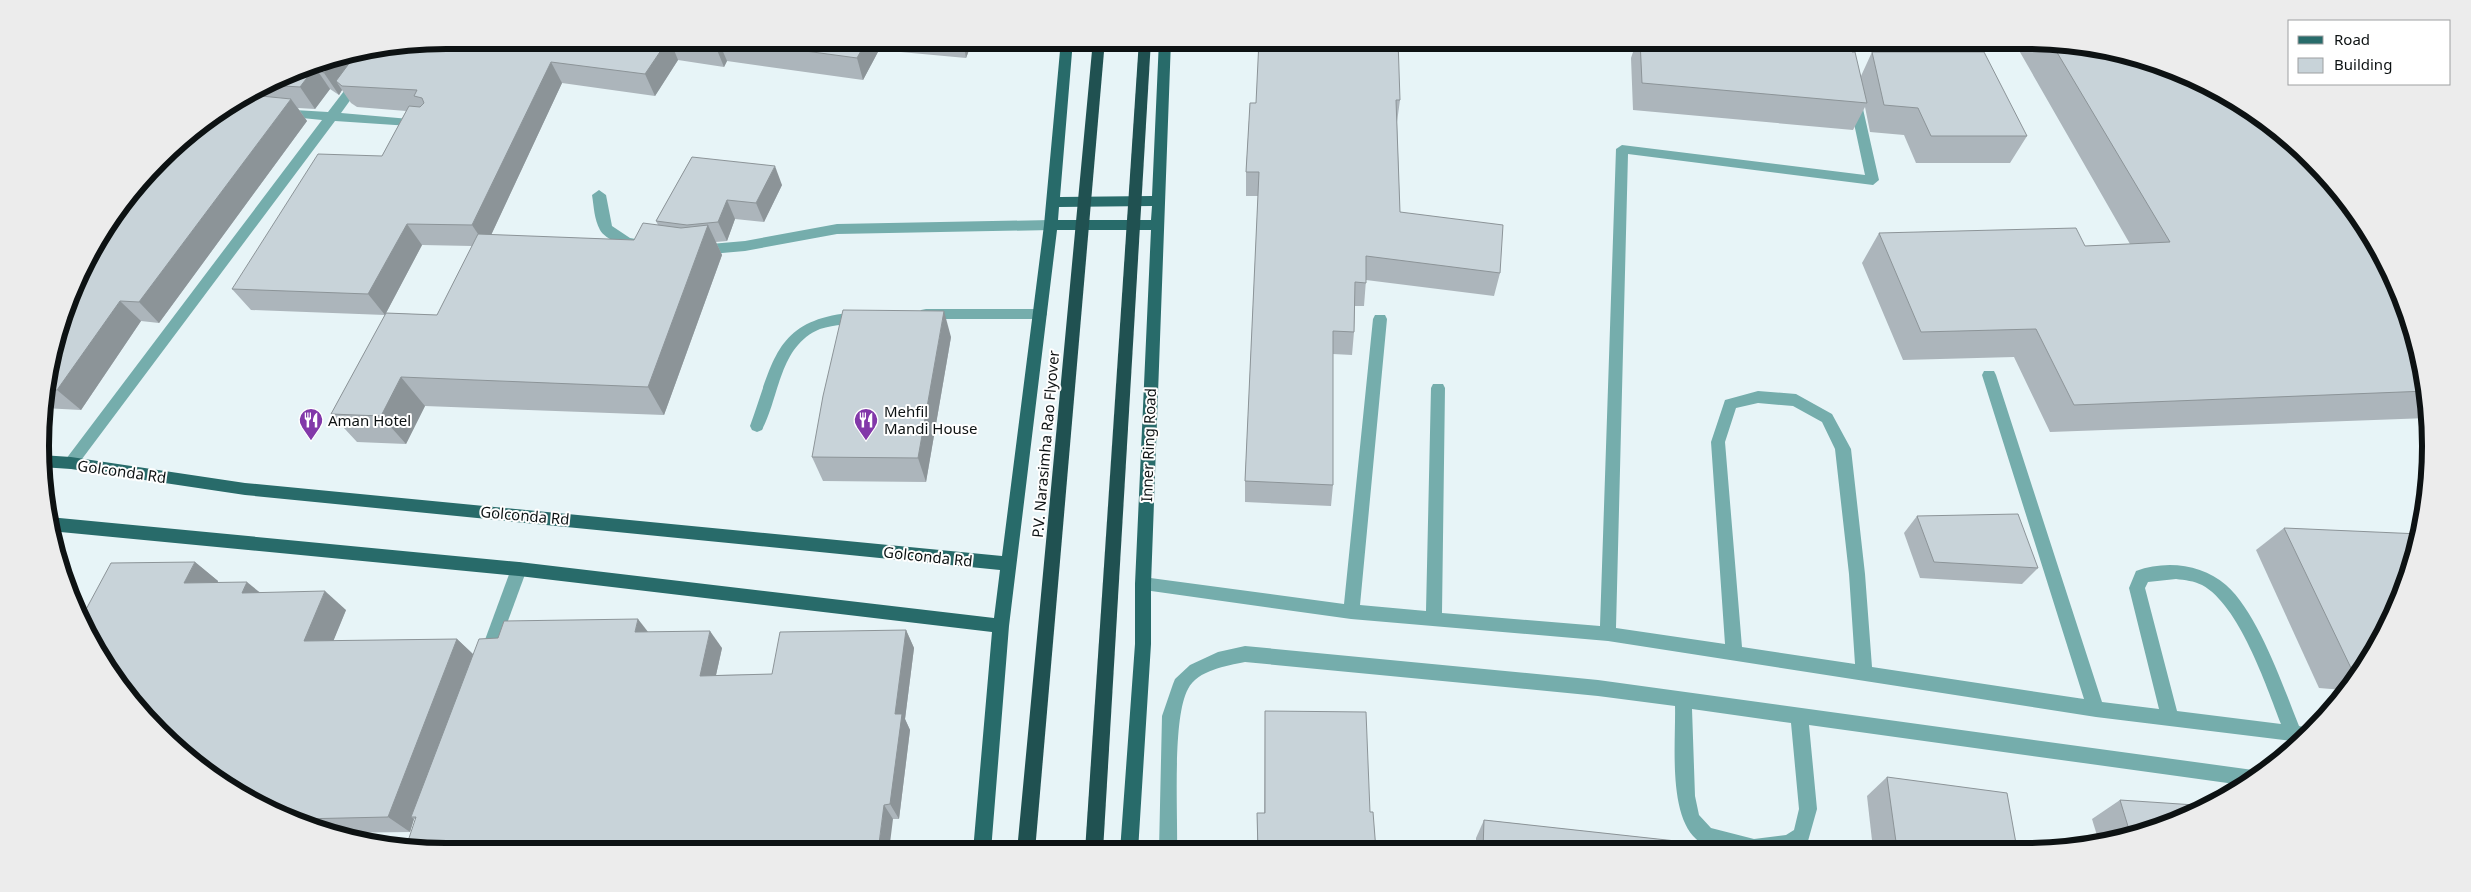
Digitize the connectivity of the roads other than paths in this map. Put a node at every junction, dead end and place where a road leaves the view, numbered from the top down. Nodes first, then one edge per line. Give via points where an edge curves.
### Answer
1 (1066, 49) edge
2 (1098, 49) edge
3 (1143, 49) edge
4 (1165, 49) edge
5 (1844, 49) edge
6 (367, 69) edge
7 (267, 111) edge
8 (332, 116) junction
9 (430, 124) edge
10 (599, 195) dead end
11 (1158, 201) junction
12 (1052, 202) junction
13 (1050, 225) junction
14 (1157, 225) junction
15 (657, 246) edge
16 (687, 249) edge
17 (911, 314) edge
18 (1040, 314) junction
19 (875, 316) edge
20 (1380, 319) dead end
21 (1989, 374) dead end
22 (1438, 388) dead end
23 (757, 426) dead end
24 (50, 462) edge
25 (71, 463) junction
26 (56, 525) edge
27 (1009, 564) junction
28 (519, 569) junction
29 (1143, 584) junction
30 (1352, 612) junction
31 (1434, 620) junction
32 (1002, 626) junction
33 (1608, 634) junction
34 (1734, 653) junction
35 (481, 671) edge
36 (1864, 673) junction
37 (1683, 700) junction
38 (2096, 709) junction
39 (1799, 715) junction
40 (2170, 718) junction
41 (2299, 734) edge
42 (2300, 734) edge
43 (2245, 777) edge
44 (983, 843) edge
45 (1027, 843) edge
46 (1094, 843) edge
47 (1130, 843) edge
48 (1168, 843) edge
49 (1734, 843) edge
50 (1790, 843) edge

1 - 12 main road
2 - 45 highway, P.V. Narasimha Rao Flyover
3 - 46 highway
4 - 11 main road, Inner Ring Road
5 - 33 street via 1873,180 1622,149
6 - 8 street
7 - 8 street
8 - 9 street
8 - 25 street
10 - 15 street via 606,229 627,242
11 - 12 main road
11 - 14 main road, Inner Ring Road
12 - 13 main road
13 - 14 main road
13 - 16 street via 837,229 745,246
13 - 18 main road
14 - 29 main road, Inner Ring Road
17 - 18 street
18 - 27 main road
19 - 23 street via 827,322 793,339 784,352
20 - 30 street
21 - 38 street
22 - 31 street
24 - 25 main road, Golconda Rd
25 - 27 main road, Golconda Rd via 245,489
26 - 28 main road
27 - 32 main road
28 - 32 main road
28 - 35 street
29 - 30 street
29 - 47 main road, Inner Ring Road via 1143,644
30 - 31 street
31 - 33 street
32 - 44 main road
33 - 34 street
34 - 36 street
34 - 36 street via 1718,442 1730,404 1758,397 1796,400 1826,418 1843,449
36 - 38 street
37 - 39 street
37 - 48 street via 1598,688 1245,654 1218,660 1196,670 1181,684 1170,716
37 - 49 street via 1686,796 1691,819 1706,836
38 - 40 street
39 - 43 street
39 - 50 street via 1808,809 1802,834
40 - 41 street
40 - 42 street via 2136,588 2142,576 2161,571 2190,574 2211,581 2230,598

